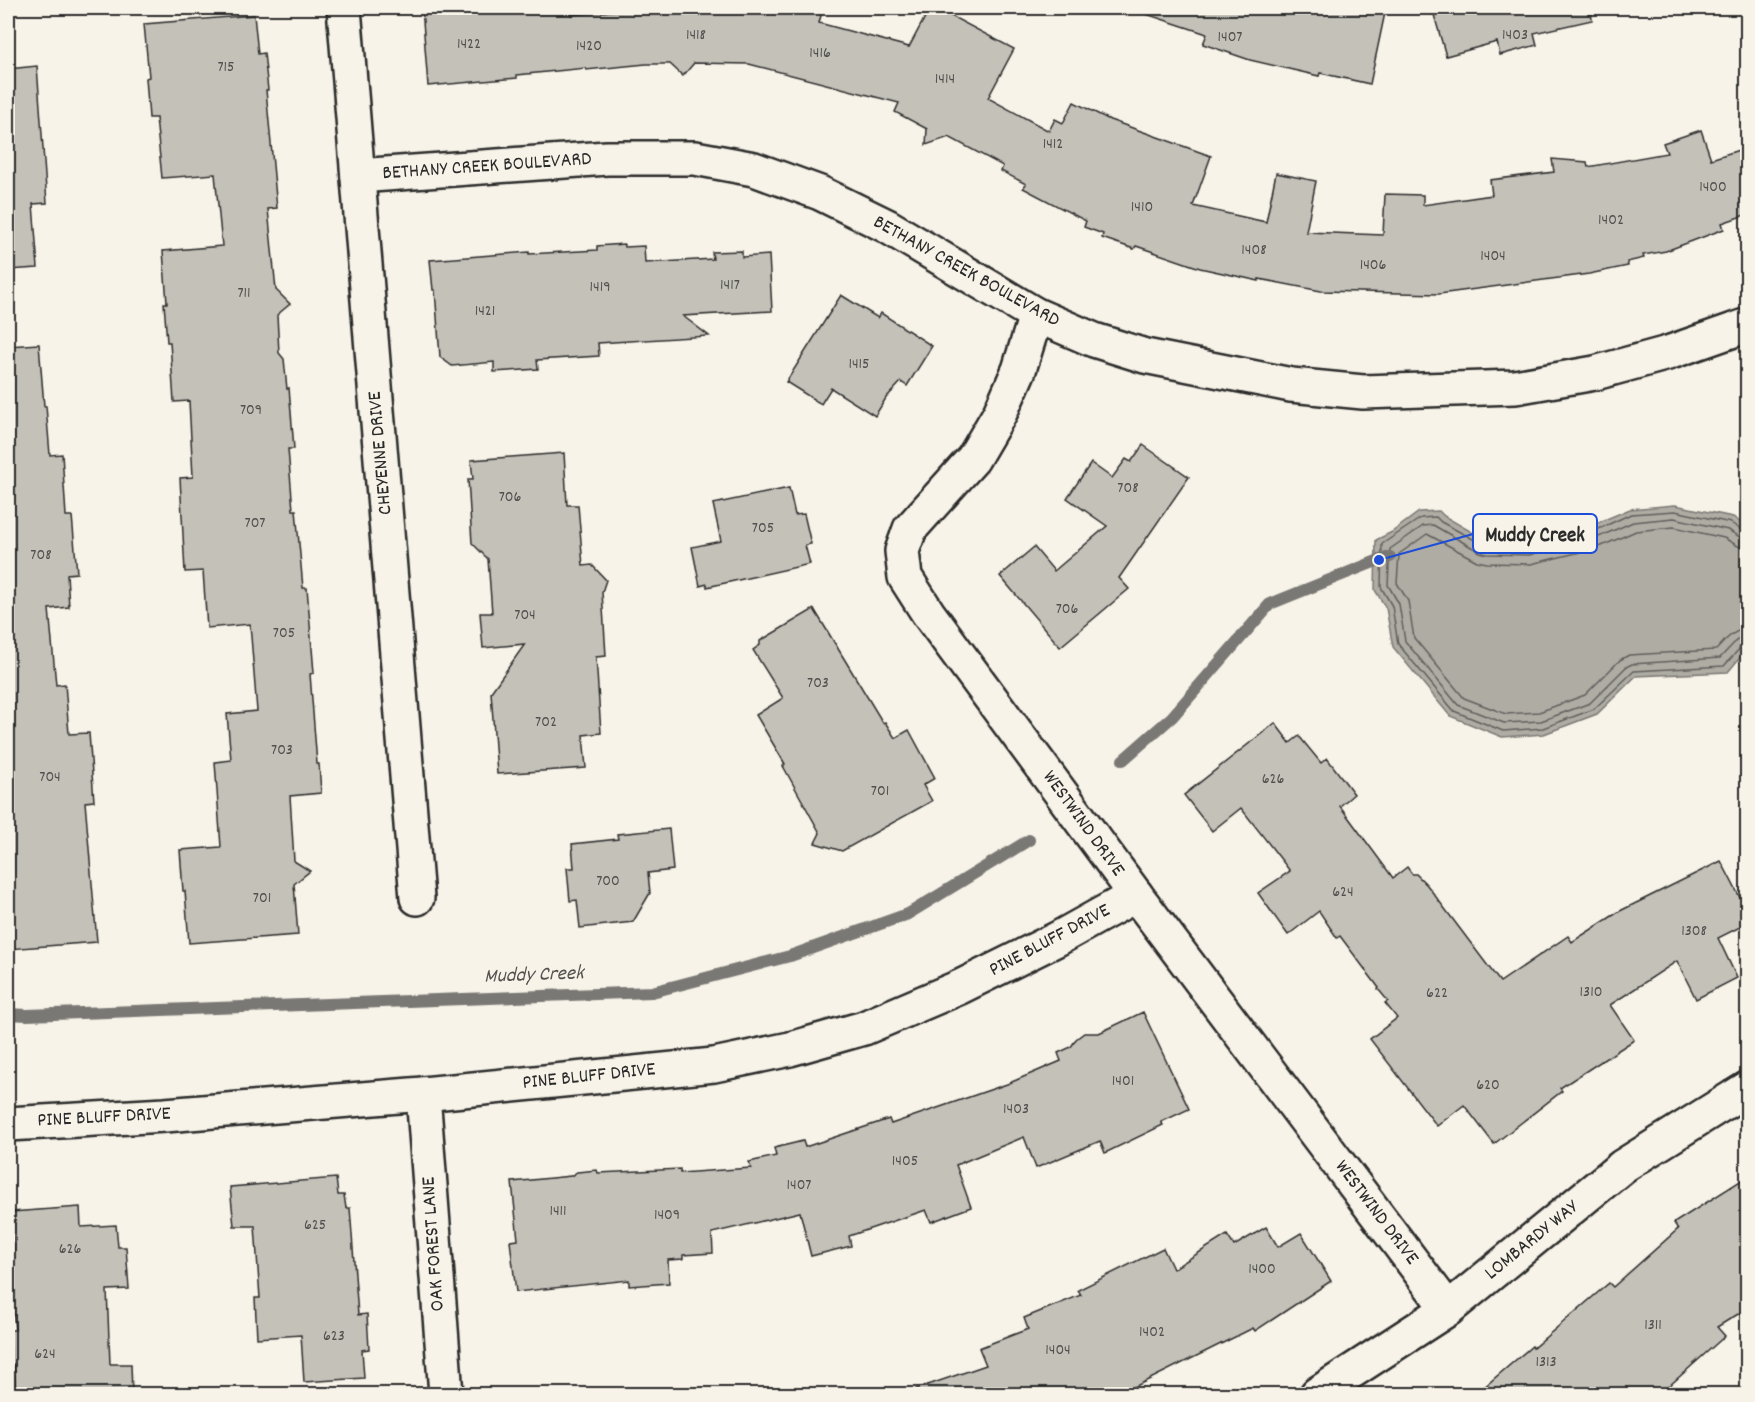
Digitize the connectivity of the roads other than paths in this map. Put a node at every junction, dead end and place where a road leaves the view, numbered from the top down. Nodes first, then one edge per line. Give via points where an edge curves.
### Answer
1 (344, 8) edge
2 (358, 176) junction
3 (1036, 315) junction
4 (1748, 325) edge
5 (1136, 895) junction
6 (417, 898) dead end
7 (1748, 1088) edge
8 (423, 1094) junction
9 (8, 1124) edge
10 (1448, 1309) junction
11 (446, 1395) edge
12 (1317, 1395) edge

1 - 2 street, CHEYENNE DRIVE
2 - 3 street, BETHANY CREEK BOULEVARD via 607,159 695,158 754,169 820,193 887,226
2 - 6 street, CHEYENNE DRIVE
3 - 4 street, BETHANY CREEK BOULEVARD via 1145,356 1291,385 1363,392 1515,387 1595,373
3 - 5 street, WESTWIND DRIVE via 1019,370 973,459 910,529 902,551 905,577
5 - 8 street, PINE BLUFF DRIVE via 960,987 864,1028 790,1049 714,1065
5 - 10 street, WESTWIND DRIVE
7 - 10 street, LOMBARDY WAY via 1623,1166
8 - 9 street, PINE BLUFF DRIVE
8 - 11 street, OAK FOREST LANE
10 - 12 street, LOMBARDY WAY

